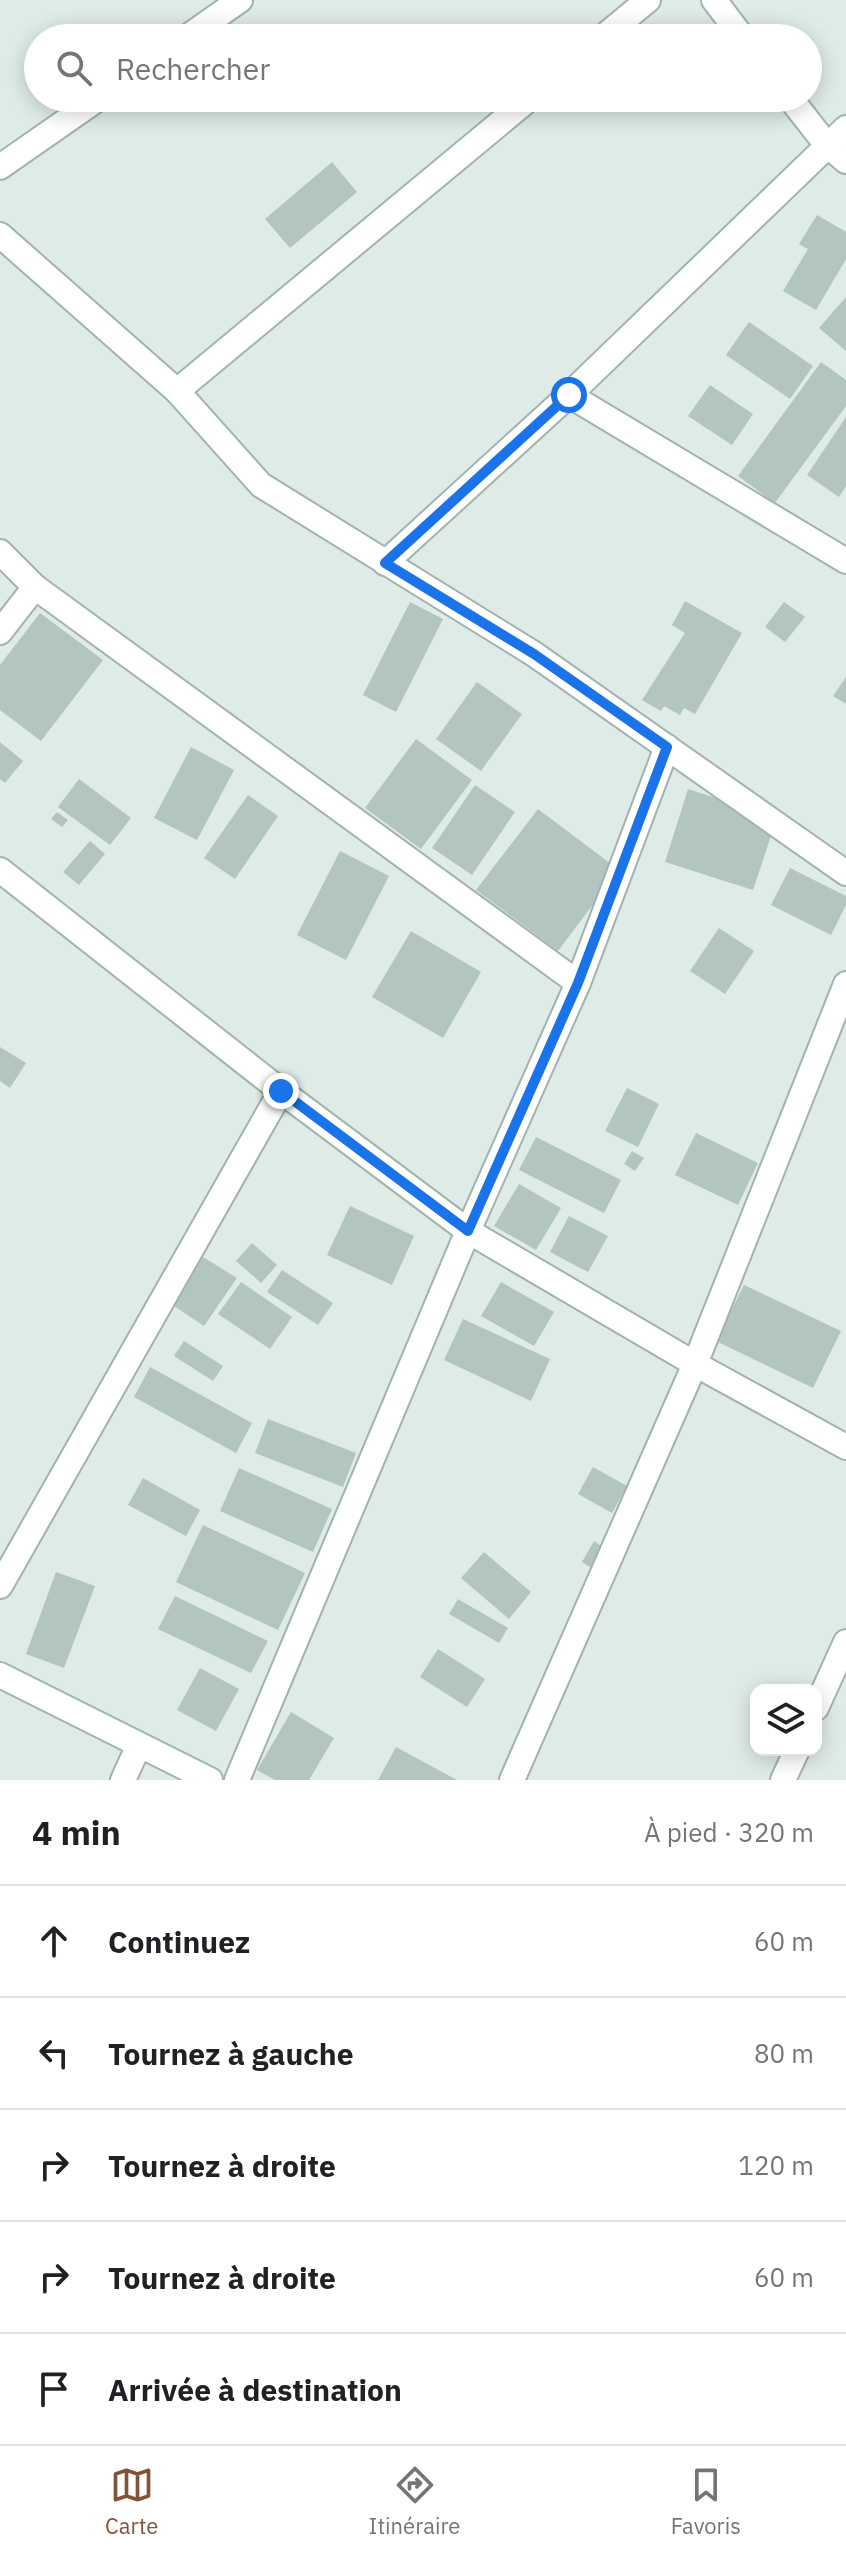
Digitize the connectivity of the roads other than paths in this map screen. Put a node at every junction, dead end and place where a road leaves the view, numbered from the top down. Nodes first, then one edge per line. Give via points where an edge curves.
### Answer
1 (240, 0) edge
2 (648, 0) edge
3 (714, 0) edge
4 (206, 24) edge
5 (619, 24) edge
6 (732, 24) edge
7 (79, 112) edge
8 (513, 112) edge
9 (801, 112) edge
10 (846, 128) edge
11 (826, 144) junction
12 (846, 161) edge
13 (0, 167) edge
14 (0, 235) edge
15 (177, 391) junction
16 (569, 395) junction
17 (0, 552) edge
18 (846, 561) edge
19 (385, 563) junction
20 (35, 587) junction
21 (0, 632) edge
22 (667, 747) junction
23 (846, 873) edge
24 (3, 879) edge
25 (578, 983) junction
26 (846, 984) edge
27 (281, 1091) junction
28 (468, 1231) junction
29 (695, 1364) junction
30 (846, 1447) edge
31 (0, 1586) edge
32 (846, 1642) edge
33 (0, 1675) edge
34 (822, 1695) edge
35 (139, 1745) junction
36 (794, 1756) edge
37 (123, 1780) edge
38 (210, 1780) edge
39 (237, 1780) edge
40 (512, 1780) edge
41 (783, 1780) edge

1 - 4 street
2 - 5 street
3 - 6 street
7 - 13 street
8 - 15 street
9 - 11 street
10 - 11 street
11 - 12 street
11 - 16 street
14 - 15 street
15 - 19 street via 261,485
16 - 18 street
16 - 19 street
17 - 20 street
19 - 22 street via 534,654
20 - 21 street
20 - 25 street
22 - 23 street
22 - 25 street
24 - 27 street
25 - 28 street
26 - 29 street
27 - 28 street
27 - 31 street
28 - 29 street
28 - 39 street
29 - 30 street
29 - 40 street
32 - 34 street
33 - 35 street
35 - 37 street
35 - 38 street
36 - 41 street

